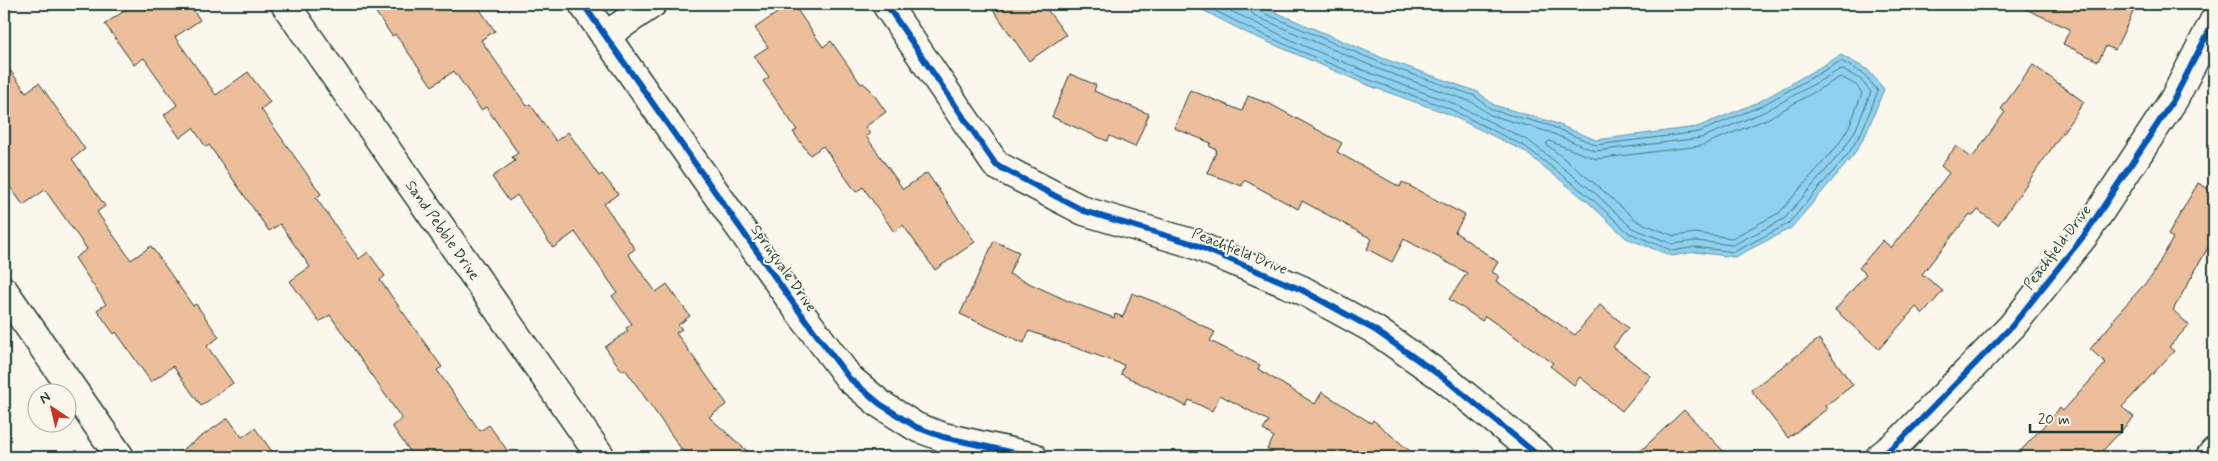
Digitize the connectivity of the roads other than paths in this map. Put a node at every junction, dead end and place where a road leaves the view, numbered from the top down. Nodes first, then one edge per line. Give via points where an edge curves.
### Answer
1 (285, 4) edge
2 (583, 4) edge
3 (652, 4) edge
4 (886, 4) edge
5 (2214, 21) edge
6 (605, 36) junction
7 (4, 291) edge
8 (2214, 452) edge
9 (120, 457) edge
10 (601, 457) edge
11 (1033, 457) edge
12 (1540, 457) edge
13 (1880, 457) edge
14 (2210, 457) edge

1 - 10 street, Sand Pebble Drive
2 - 6 street, Springvale Drive
3 - 6 street
4 - 12 street, Peachfield Drive via 996,166 1084,211 1191,243 1302,290 1375,330 1445,378
5 - 13 street, Peachfield Drive via 2174,99 2086,233 2012,326 1901,440
6 - 11 street, Springvale Drive via 849,378 880,404 916,426 943,437
7 - 9 street
8 - 14 street

